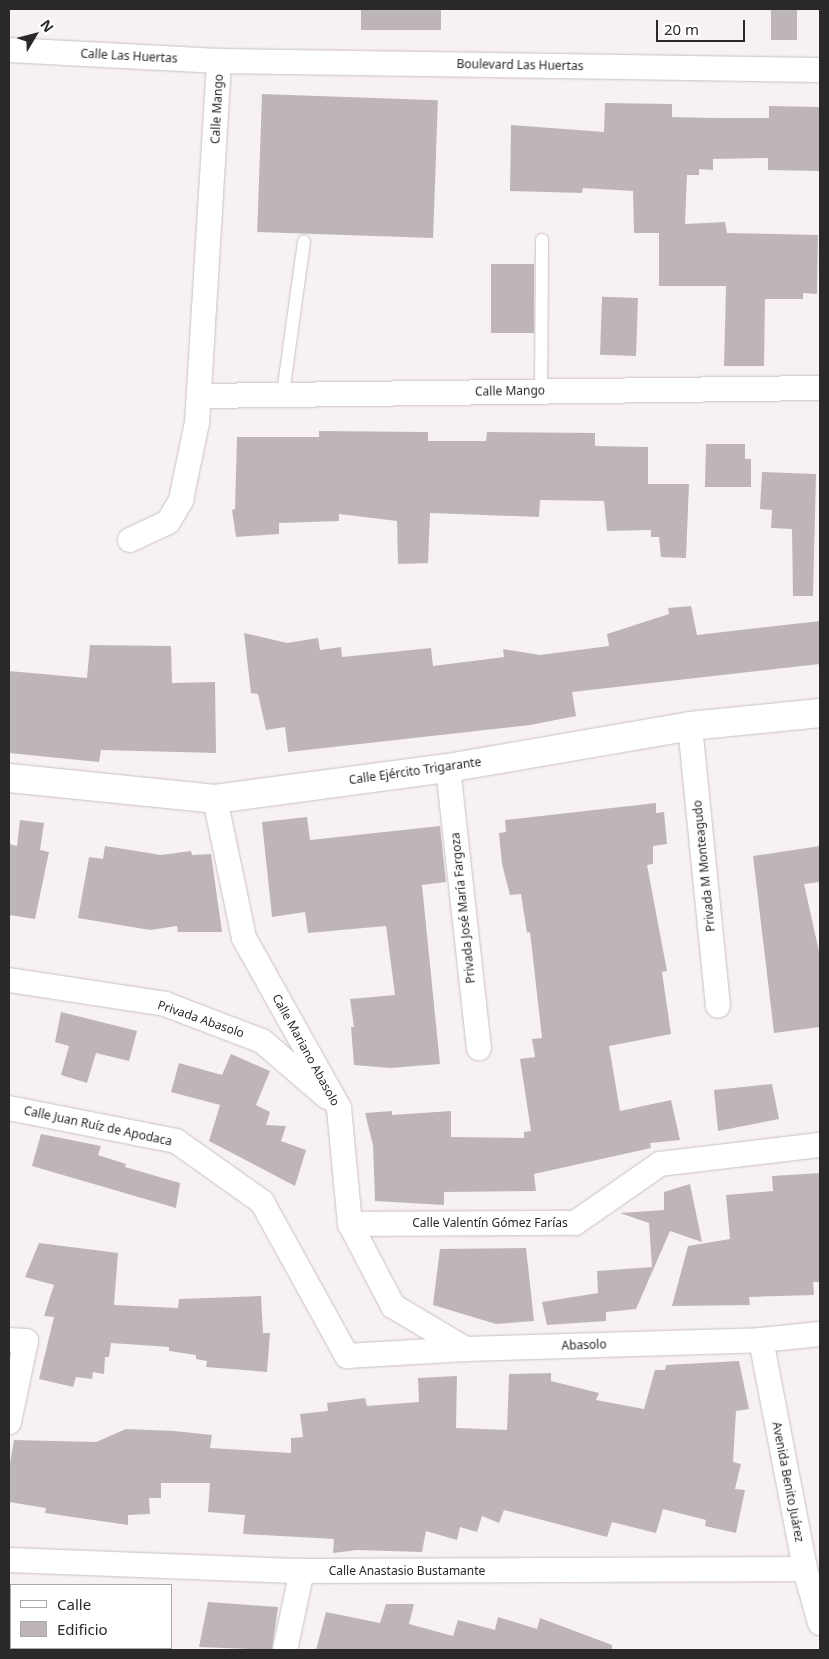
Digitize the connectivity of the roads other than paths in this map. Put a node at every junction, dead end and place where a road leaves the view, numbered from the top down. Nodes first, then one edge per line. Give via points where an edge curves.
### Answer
1 (9, 50) edge
2 (219, 61) junction
3 (820, 70) edge
4 (542, 240) dead end
5 (304, 241) dead end
6 (820, 388) edge
7 (541, 391) junction
8 (283, 394) junction
9 (200, 396) junction
10 (130, 540) dead end
11 (820, 713) edge
12 (690, 726) junction
13 (448, 768) junction
14 (9, 778) edge
15 (215, 799) junction
16 (9, 980) edge
17 (718, 1006) dead end
18 (479, 1048) dead end
19 (9, 1108) edge
20 (340, 1108) junction
21 (820, 1145) edge
22 (350, 1224) junction
23 (820, 1334) edge
24 (761, 1340) junction
25 (17, 1341) edge
26 (465, 1348) junction
27 (347, 1356) joint
28 (9, 1422) edge
29 (9, 1560) edge
30 (805, 1570) junction
31 (302, 1571) junction
32 (820, 1623) edge
33 (285, 1650) edge

1 - 2 street, Calle Las Huertas
2 - 3 street, Boulevard Las Huertas
2 - 9 street, Calle Mango
4 - 7 lane
5 - 8 lane
6 - 7 street, Calle Mango
7 - 8 street, Calle Mango
8 - 9 street, Calle Mango
9 - 10 street, Calle Mango via 181,500 168,522
11 - 12 main road, Calle Ejército Trigarante
12 - 13 main road, Calle Ejército Trigarante
12 - 17 street, Privada M Monteagudo
13 - 15 main road, Calle Ejército Trigarante
13 - 18 street, Privada José María Fargoza
14 - 15 main road, Calle Ejército Trigarante
15 - 20 street, Calle Mariano Abasolo via 244,938
16 - 20 street, Privada Abasolo via 164,1004 262,1041
19 - 27 street, Calle Juan Ruíz de Apodaca via 176,1141 262,1202
20 - 22 street, Calle Mariano Abasolo
21 - 22 street, Calle Valentín Gómez Farías via 660,1164 575,1223
22 - 26 street, Calle Mariano Abasolo via 393,1306
23 - 24 street, Abasolo
24 - 26 street, Abasolo
24 - 30 street, Avenida Benito Juárez
25 - 28 street
26 - 27 street, Abasolo
29 - 31 street, Calle Anastasio Bustamante
30 - 31 street, Calle Anastasio Bustamante
30 - 32 street, Avenida Benito Juárez
31 - 33 street

